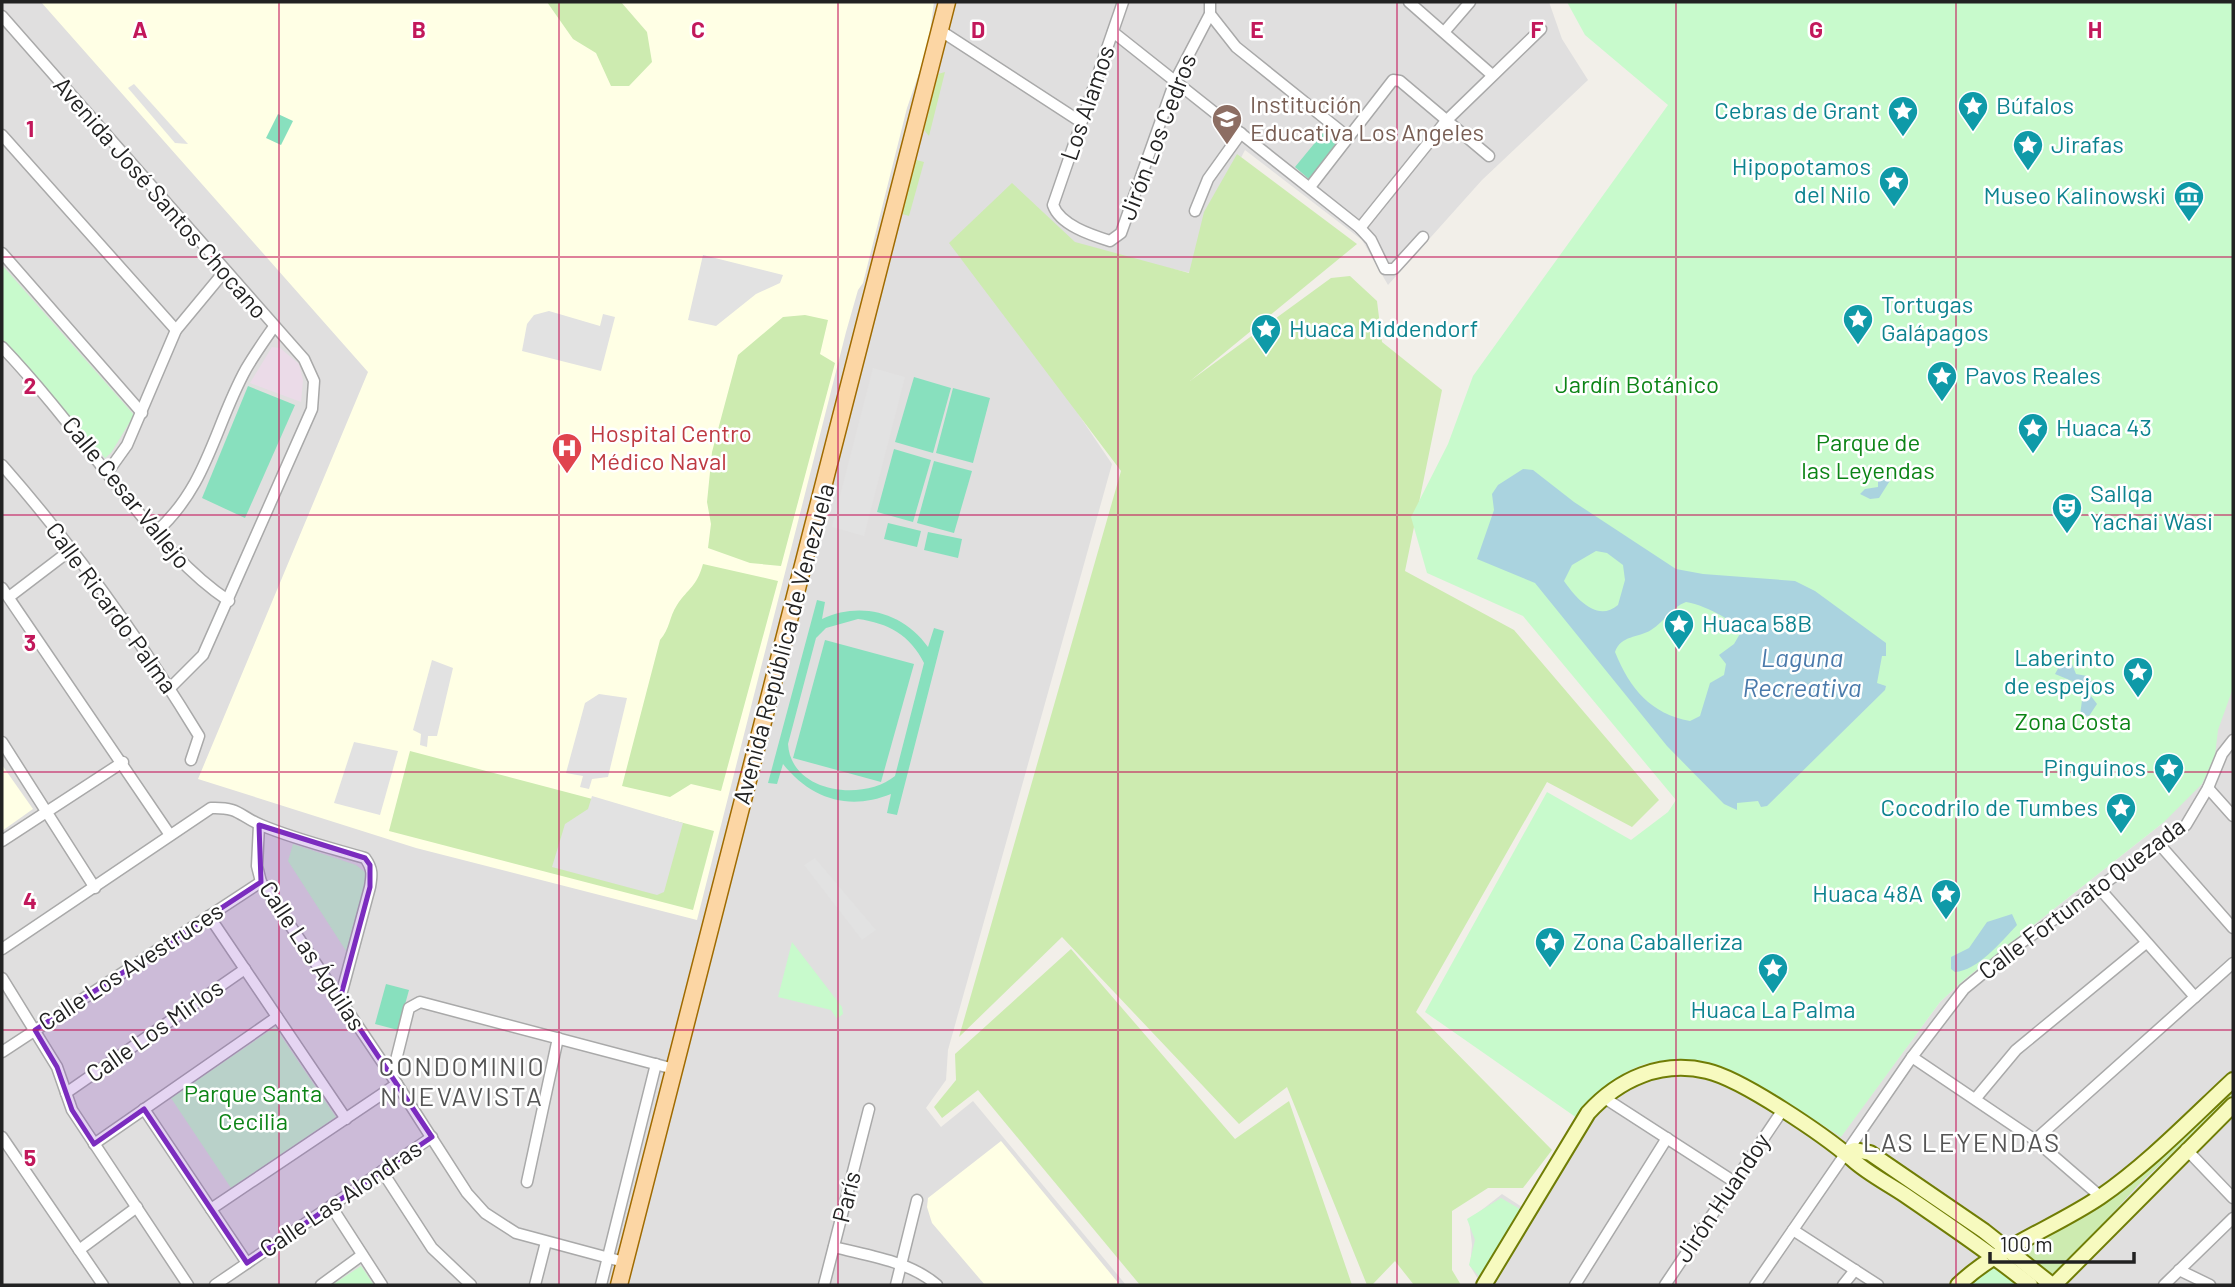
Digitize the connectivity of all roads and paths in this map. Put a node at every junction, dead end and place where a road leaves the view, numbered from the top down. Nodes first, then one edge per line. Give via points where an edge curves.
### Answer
1 (947, 2) edge
2 (1123, 2) edge
3 (1210, 2) edge
4 (1409, 2) edge
5 (1470, 2) edge
6 (1210, 14) junction
7 (2, 16) edge
8 (1541, 29) dead end
9 (941, 31) junction
10 (1445, 31) junction
11 (1112, 32) junction
12 (1491, 74) junction
13 (1175, 81) junction
14 (1446, 121) junction
15 (1081, 122) junction
16 (1241, 133) junction
17 (2, 135) edge
18 (1348, 137) junction
19 (1489, 156) dead end
20 (1310, 187) junction
21 (1053, 205) joint
22 (1195, 211) dead end
23 (1360, 229) junction
24 (1423, 237) dead end
25 (2, 253) edge
26 (224, 272) junction
27 (273, 328) junction
28 (176, 330) junction
29 (2, 347) edge
30 (142, 413) junction
31 (2, 465) edge
32 (107, 473) junction
33 (155, 533) junction
34 (72, 550) junction
35 (2, 588) edge
36 (9, 597) junction
37 (229, 601) junction
38 (170, 688) junction
39 (2233, 740) edge
40 (2, 742) edge
41 (191, 760) dead end
42 (123, 762) junction
43 (2208, 788) junction
44 (48, 811) junction
45 (2233, 816) edge
46 (259, 825) junction
47 (170, 835) junction
48 (2, 841) edge
49 (2160, 845) junction
50 (261, 882) junction
51 (95, 888) junction
52 (2099, 888) junction
53 (209, 916) junction
54 (2233, 928) edge
55 (2146, 943) junction
56 (2, 949) edge
57 (2233, 963) edge
58 (245, 969) junction
59 (2, 978) edge
60 (2195, 997) junction
61 (340, 999) junction
62 (277, 1017) junction
63 (36, 1030) junction
64 (558, 1038) junction
65 (2, 1052) edge
66 (1912, 1057) junction
67 (656, 1064) junction
68 (674, 1069) junction
69 (395, 1080) junction
70 (2233, 1080) edge
71 (66, 1093) junction
72 (1603, 1097) junction
73 (1976, 1098) junction
74 (2233, 1105) edge
75 (869, 1109) dead end
76 (144, 1110) junction
77 (1782, 1111) junction
78 (346, 1119) junction
79 (2, 1137) edge
80 (432, 1137) junction
81 (1667, 1138) junction
82 (2035, 1140) junction
83 (94, 1144) junction
84 (2186, 1149) junction
85 (1846, 1153) junction
86 (382, 1171) junction
87 (1733, 1181) junction
88 (527, 1182) dead end
89 (2101, 1197) junction
90 (2233, 1198) edge
91 (917, 1200) dead end
92 (331, 1206) junction
93 (137, 1207) junction
94 (211, 1209) junction
95 (2233, 1218) edge
96 (1793, 1230) junction
97 (546, 1242) junction
98 (834, 1247) junction
99 (2009, 1250) junction
100 (79, 1251) junction
101 (362, 1255) junction
102 (1996, 1257) junction
103 (608, 1258) junction
104 (625, 1262) junction
105 (247, 1264) junction
106 (901, 1265) junction
107 (1855, 1270) junction
108 (2179, 1270) junction
109 (103, 1285) edge
110 (188, 1285) edge
111 (215, 1285) edge
112 (321, 1285) edge
113 (382, 1285) edge
114 (471, 1285) edge
115 (535, 1285) edge
116 (601, 1285) edge
117 (619, 1285) edge
118 (824, 1285) edge
119 (896, 1285) edge
120 (937, 1285) edge
121 (1484, 1285) edge
122 (1576, 1285) edge
123 (1665, 1285) edge
124 (1755, 1285) edge
125 (1843, 1285) edge
126 (1878, 1285) edge
127 (1958, 1285) edge
128 (2030, 1285) edge
129 (2053, 1285) edge
130 (2164, 1285) edge
131 (2210, 1285) edge

1 - 9 main road, Avenida República de Venezuela
2 - 11 street, Los Alamos
3 - 6 street, Jirón Los Cedros
4 - 10 street
5 - 10 street
6 - 13 street, Jirón Los Cedros
6 - 18 street via 1237,47
7 - 26 street, Avenida José Santos Chocano
8 - 12 street
9 - 15 street
9 - 68 main road, Avenida República de Venezuela
10 - 12 street
11 - 13 street
11 - 15 street, Los Alamos
12 - 14 street
13 - 16 street
13 - 21 street, Jirón Los Cedros via 1121,233 1110,241 1090,233 1064,220
14 - 18 street via 1400,81 1392,80
14 - 19 street
14 - 23 street
15 - 21 street, Los Alamos
16 - 20 street
16 - 22 street via 1208,179
17 - 28 street
18 - 20 street
20 - 23 street
23 - 24 street via 1388,270
25 - 30 street
26 - 27 street, Avenida José Santos Chocano
26 - 28 street
27 - 33 street via 246,369 194,491
27 - 37 street, Avenida José Santos Chocano via 304,359 313,381 312,409
28 - 30 street
29 - 32 street, Calle Cesar Vallejo
30 - 32 street
31 - 34 street, Calle Ricardo Palma
32 - 33 street, Calle Cesar Vallejo
33 - 37 street, Calle Cesar Vallejo via 198,580
34 - 36 street
34 - 38 street, Calle Ricardo Palma
35 - 36 street
36 - 42 street
37 - 38 street via 203,655
38 - 41 street, Calle Ricardo Palma via 199,736
39 - 43 street, Calle Fortunato Quezada
40 - 44 street
42 - 44 street
42 - 47 street
43 - 45 street
43 - 49 street, Calle Fortunato Quezada via 2186,825
44 - 48 street
44 - 51 street
46 - 47 street via 238,810 211,808
46 - 50 street, Calle Las Águilas
46 - 61 street via 365,858 370,865 370,887
47 - 51 street
49 - 52 street, Calle Fortunato Quezada
49 - 54 street
50 - 53 street, Calle Los Avestruces
50 - 61 street, Calle Las Águilas
51 - 56 street
52 - 55 street
52 - 66 street, Calle Fortunato Quezada via 1983,971
53 - 58 street
53 - 63 street, Calle Los Avestruces
55 - 60 street
55 - 73 street via 2016,1050
57 - 60 street
58 - 62 street
58 - 71 street, Calle Los Mirlos
59 - 63 street
60 - 82 street
61 - 69 street, Calle Las Águilas
62 - 76 street
62 - 78 street
63 - 65 street, Calle Los Avestruces
63 - 71 street
64 - 67 street
64 - 69 street via 420,1002 409,1008
64 - 88 street
66 - 73 street
66 - 85 street, Calle Fortunato Quezada
67 - 68 street
67 - 103 street
68 - 104 main road, Avenida República de Venezuela
69 - 78 street
69 - 80 street, Calle Las Águilas
70 - 89 street
71 - 83 street
72 - 77 street via 1646,1073 1691,1068 1721,1075
72 - 81 street
72 - 121 street via 1574,1134
73 - 82 street
74 - 84 street
75 - 98 street, París
76 - 83 street
76 - 94 street
77 - 85 street
77 - 87 street, Jirón Huandoy
78 - 94 street
79 - 100 street
80 - 86 street, Calle Las Alondras
80 - 97 street, Calle Las Águilas via 467,1194 494,1222
81 - 87 street
81 - 122 street
82 - 89 street
83 - 93 street
84 - 90 street
84 - 129 street
85 - 96 street, Calle Fortunato Quezada
85 - 99 street via 1870,1153
85 - 102 street
86 - 92 street, Calle Las Alondras
86 - 114 street via 432,1248
87 - 123 street, Jirón Huandoy
89 - 99 street
91 - 106 street
92 - 101 street
92 - 105 street, Calle Las Alondras
93 - 100 street
93 - 110 street
94 - 105 street
95 - 108 street
96 - 107 street
96 - 124 street, Calle Fortunato Quezada
97 - 103 street, Calle Las Águilas
97 - 115 street
98 - 106 street
98 - 118 street, París
99 - 102 street
99 - 129 street
100 - 109 street
101 - 112 street
101 - 113 street
102 - 127 street
102 - 128 street
103 - 104 street, Calle Las Águilas
103 - 116 street
104 - 117 main road, Avenida República de Venezuela
105 - 111 street, Calle Las Alondras
106 - 119 street
106 - 120 street
107 - 125 street
107 - 126 street
108 - 130 street
108 - 131 street

